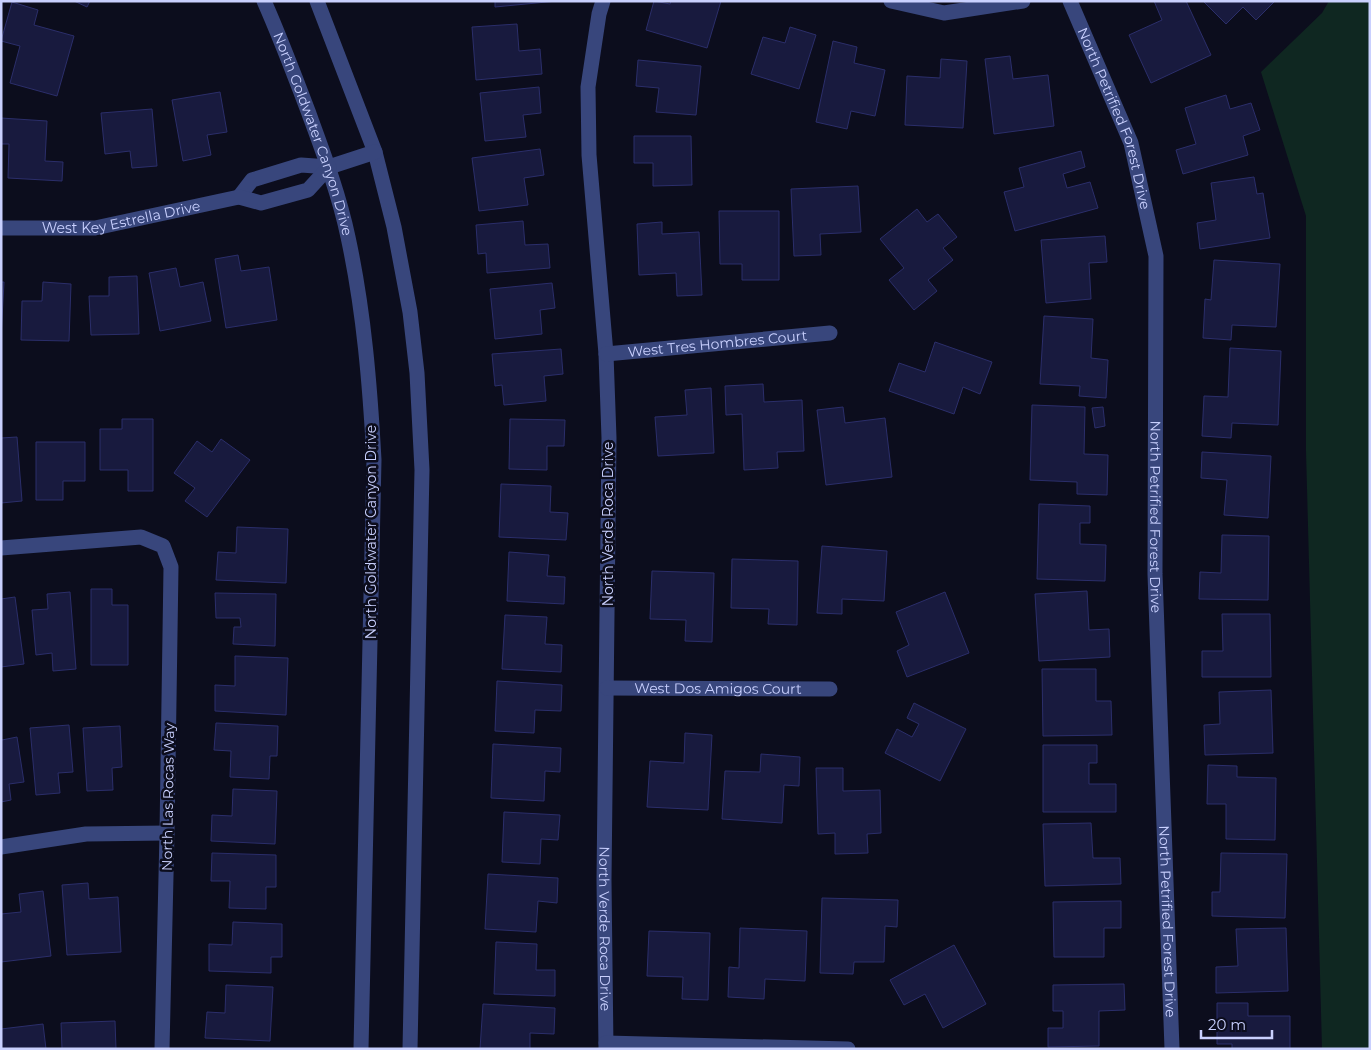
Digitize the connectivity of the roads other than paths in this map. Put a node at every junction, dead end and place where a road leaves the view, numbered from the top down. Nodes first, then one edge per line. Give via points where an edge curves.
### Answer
1 (264, 1) edge
2 (317, 1) edge
3 (603, 1) edge
4 (891, 1) edge
5 (1023, 1) edge
6 (1070, 1) edge
7 (374, 152) junction
8 (329, 167) junction
9 (240, 197) junction
10 (1, 228) edge
11 (830, 333) dead end
12 (606, 354) junction
13 (1, 548) edge
14 (607, 688) junction
15 (830, 689) dead end
16 (167, 833) junction
17 (1, 847) edge
18 (606, 1046) edge
19 (162, 1049) edge
20 (361, 1049) edge
21 (410, 1049) edge
22 (848, 1049) edge
23 (1172, 1049) edge

1 - 8 street, North Goldwater Canyon Drive
2 - 7 street
3 - 12 street, North Verde Roca Drive via 588,87 589,155
4 - 5 street via 944,13
6 - 23 street, North Petrified Forest Drive via 1131,143 1156,256 1155,574
7 - 8 street, West Key Estrella Drive
7 - 21 street via 394,227 410,312 421,451
8 - 9 street, West Key Estrella Drive via 300,165 252,180
8 - 9 street, West Key Estrella Drive via 308,190 261,203
8 - 20 street, North Goldwater Canyon Drive via 348,237 359,302 369,376 374,460
9 - 10 street, West Key Estrella Drive via 95,228
11 - 12 street, West Tres Hombres Court
12 - 14 street, North Verde Roca Drive via 609,438
13 - 16 street, North Las Rocas Way via 141,537 163,546 171,567
14 - 15 street, West Dos Amigos Court
14 - 18 street, North Verde Roca Drive
16 - 17 street via 86,834
16 - 19 street, North Las Rocas Way
18 - 22 street

